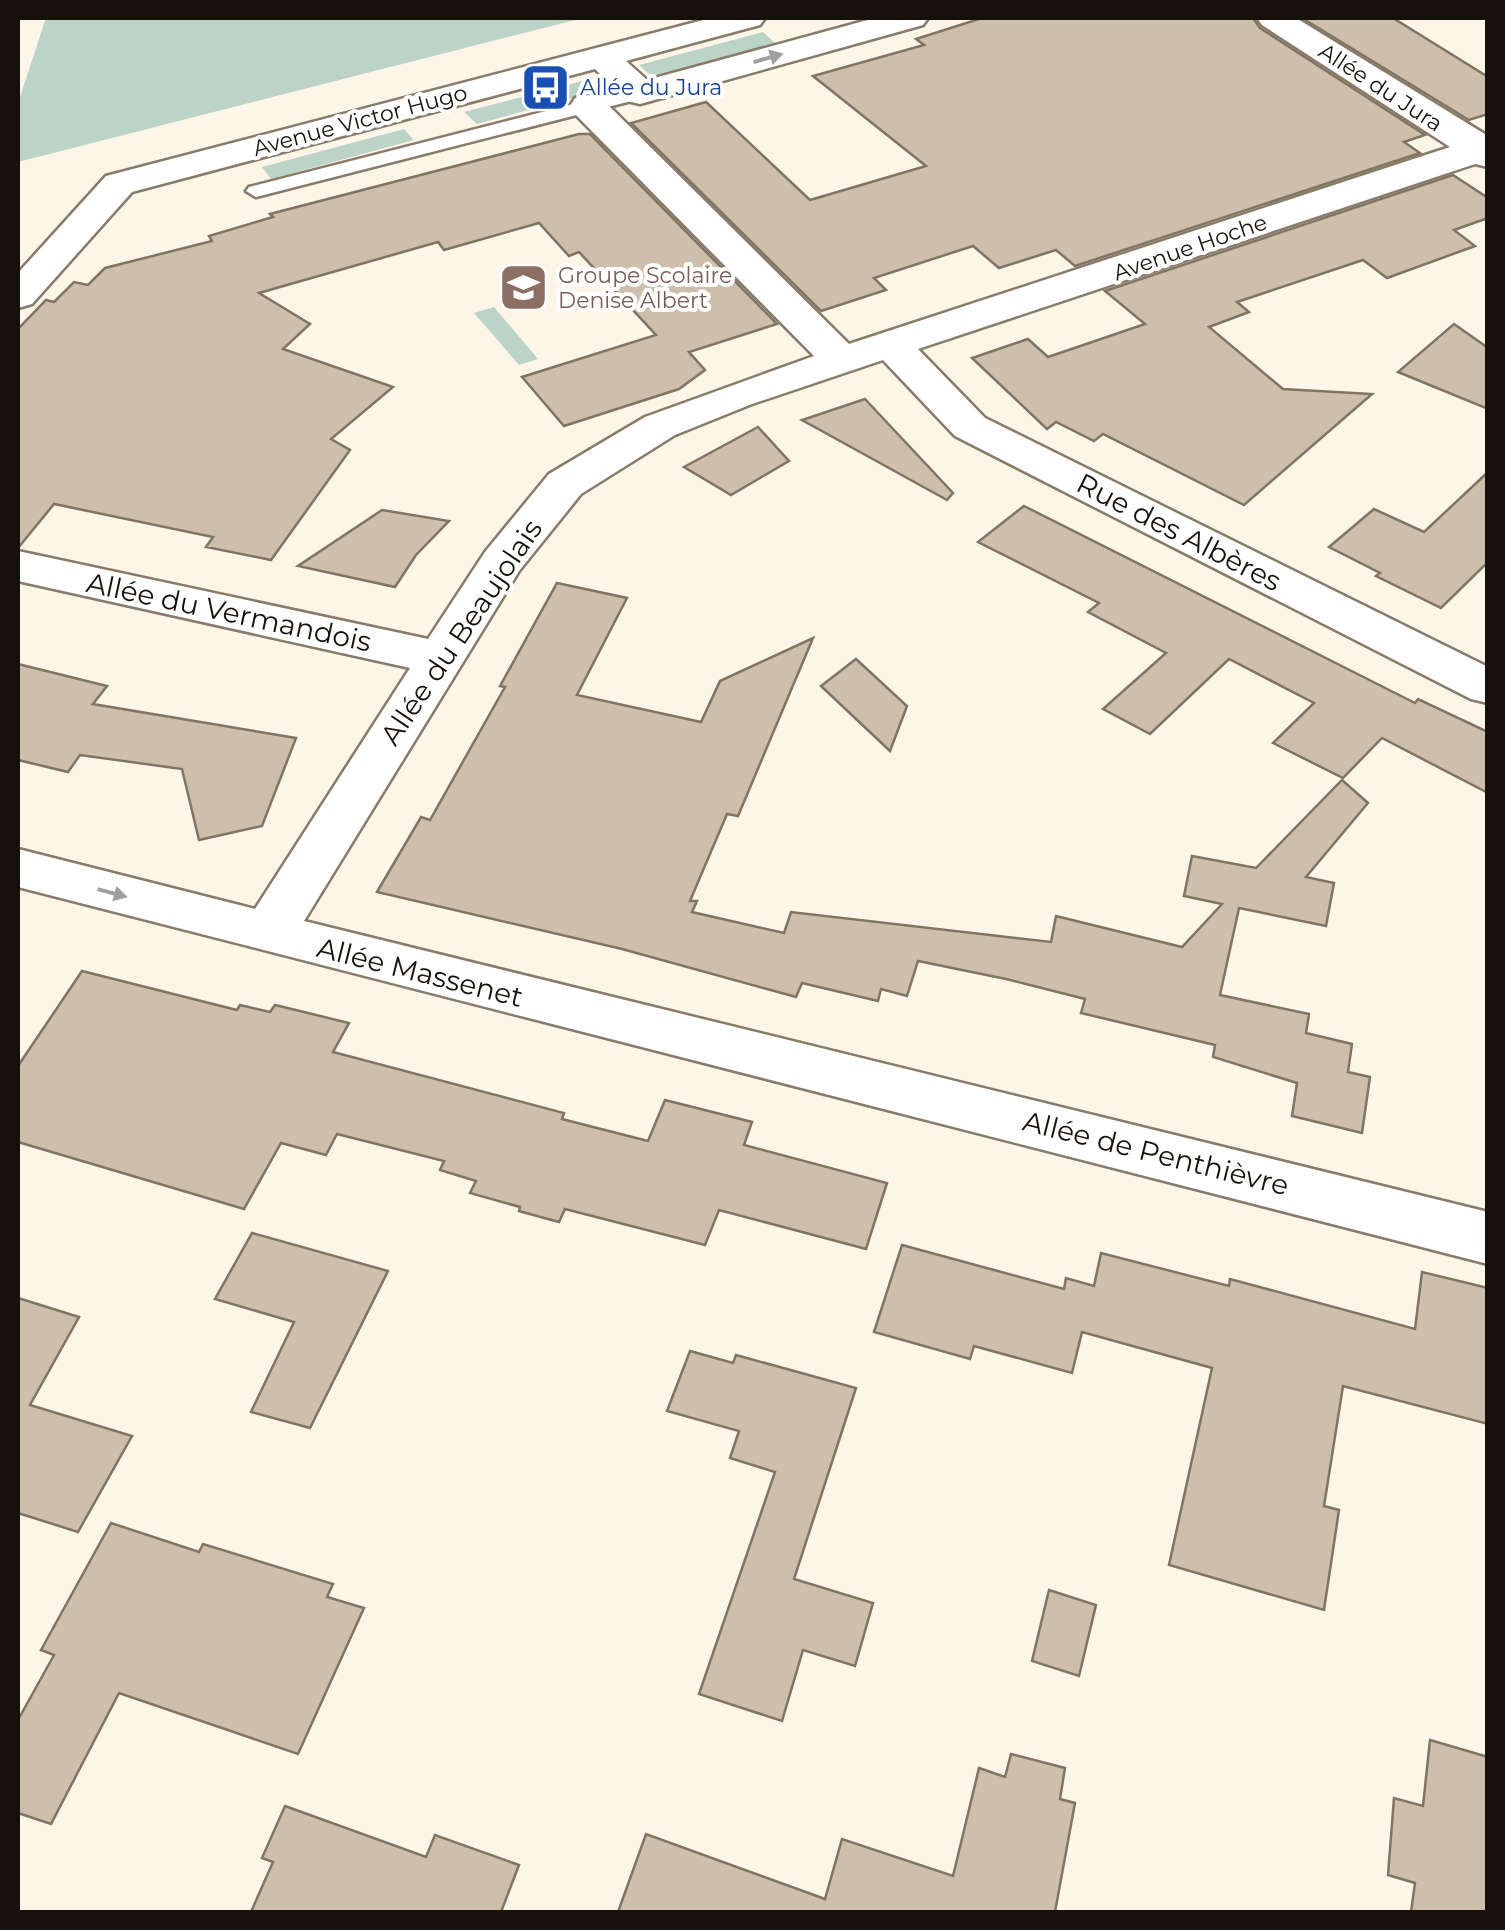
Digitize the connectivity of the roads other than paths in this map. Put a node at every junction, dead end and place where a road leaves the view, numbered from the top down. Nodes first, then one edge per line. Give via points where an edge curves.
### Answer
1 (748, 18) edge
2 (911, 18) edge
3 (1274, 18) edge
4 (601, 56) junction
5 (640, 93) junction
6 (588, 106) junction
7 (1485, 151) edge
8 (256, 191) dead end
9 (36, 255) edge
10 (18, 296) edge
11 (893, 347) junction
12 (842, 361) junction
13 (18, 566) edge
14 (440, 658) junction
15 (1488, 686) edge
16 (18, 868) edge
17 (268, 934) junction
18 (822, 1072) joint
19 (1488, 1238) edge

1 - 4 street, Avenue Victor Hugo
5 -> 2 street, Avenue Victor Hugo
3 - 7 street, Allée du Jura
4 - 5 street
4 - 9 street, Avenue Victor Hugo via 120,184
5 - 6 lane, Avenue Victor Hugo
6 - 8 lane, Avenue Victor Hugo
6 - 12 street
7 - 11 street, Avenue Hoche
9 - 10 street, Avenue Victor Hugo
11 - 12 street, Allée du Beaujolais
11 - 15 street, Rue des Albères via 970,426
12 - 14 street, Allée du Beaujolais via 660,426 565,484 501,562
13 - 14 street, Allée du Vermandois
14 - 17 street, Allée du Beaujolais
16 -> 17 street, Allée Massenet
17 - 18 street, Allée Massenet
18 - 19 street, Allée de Penthièvre

